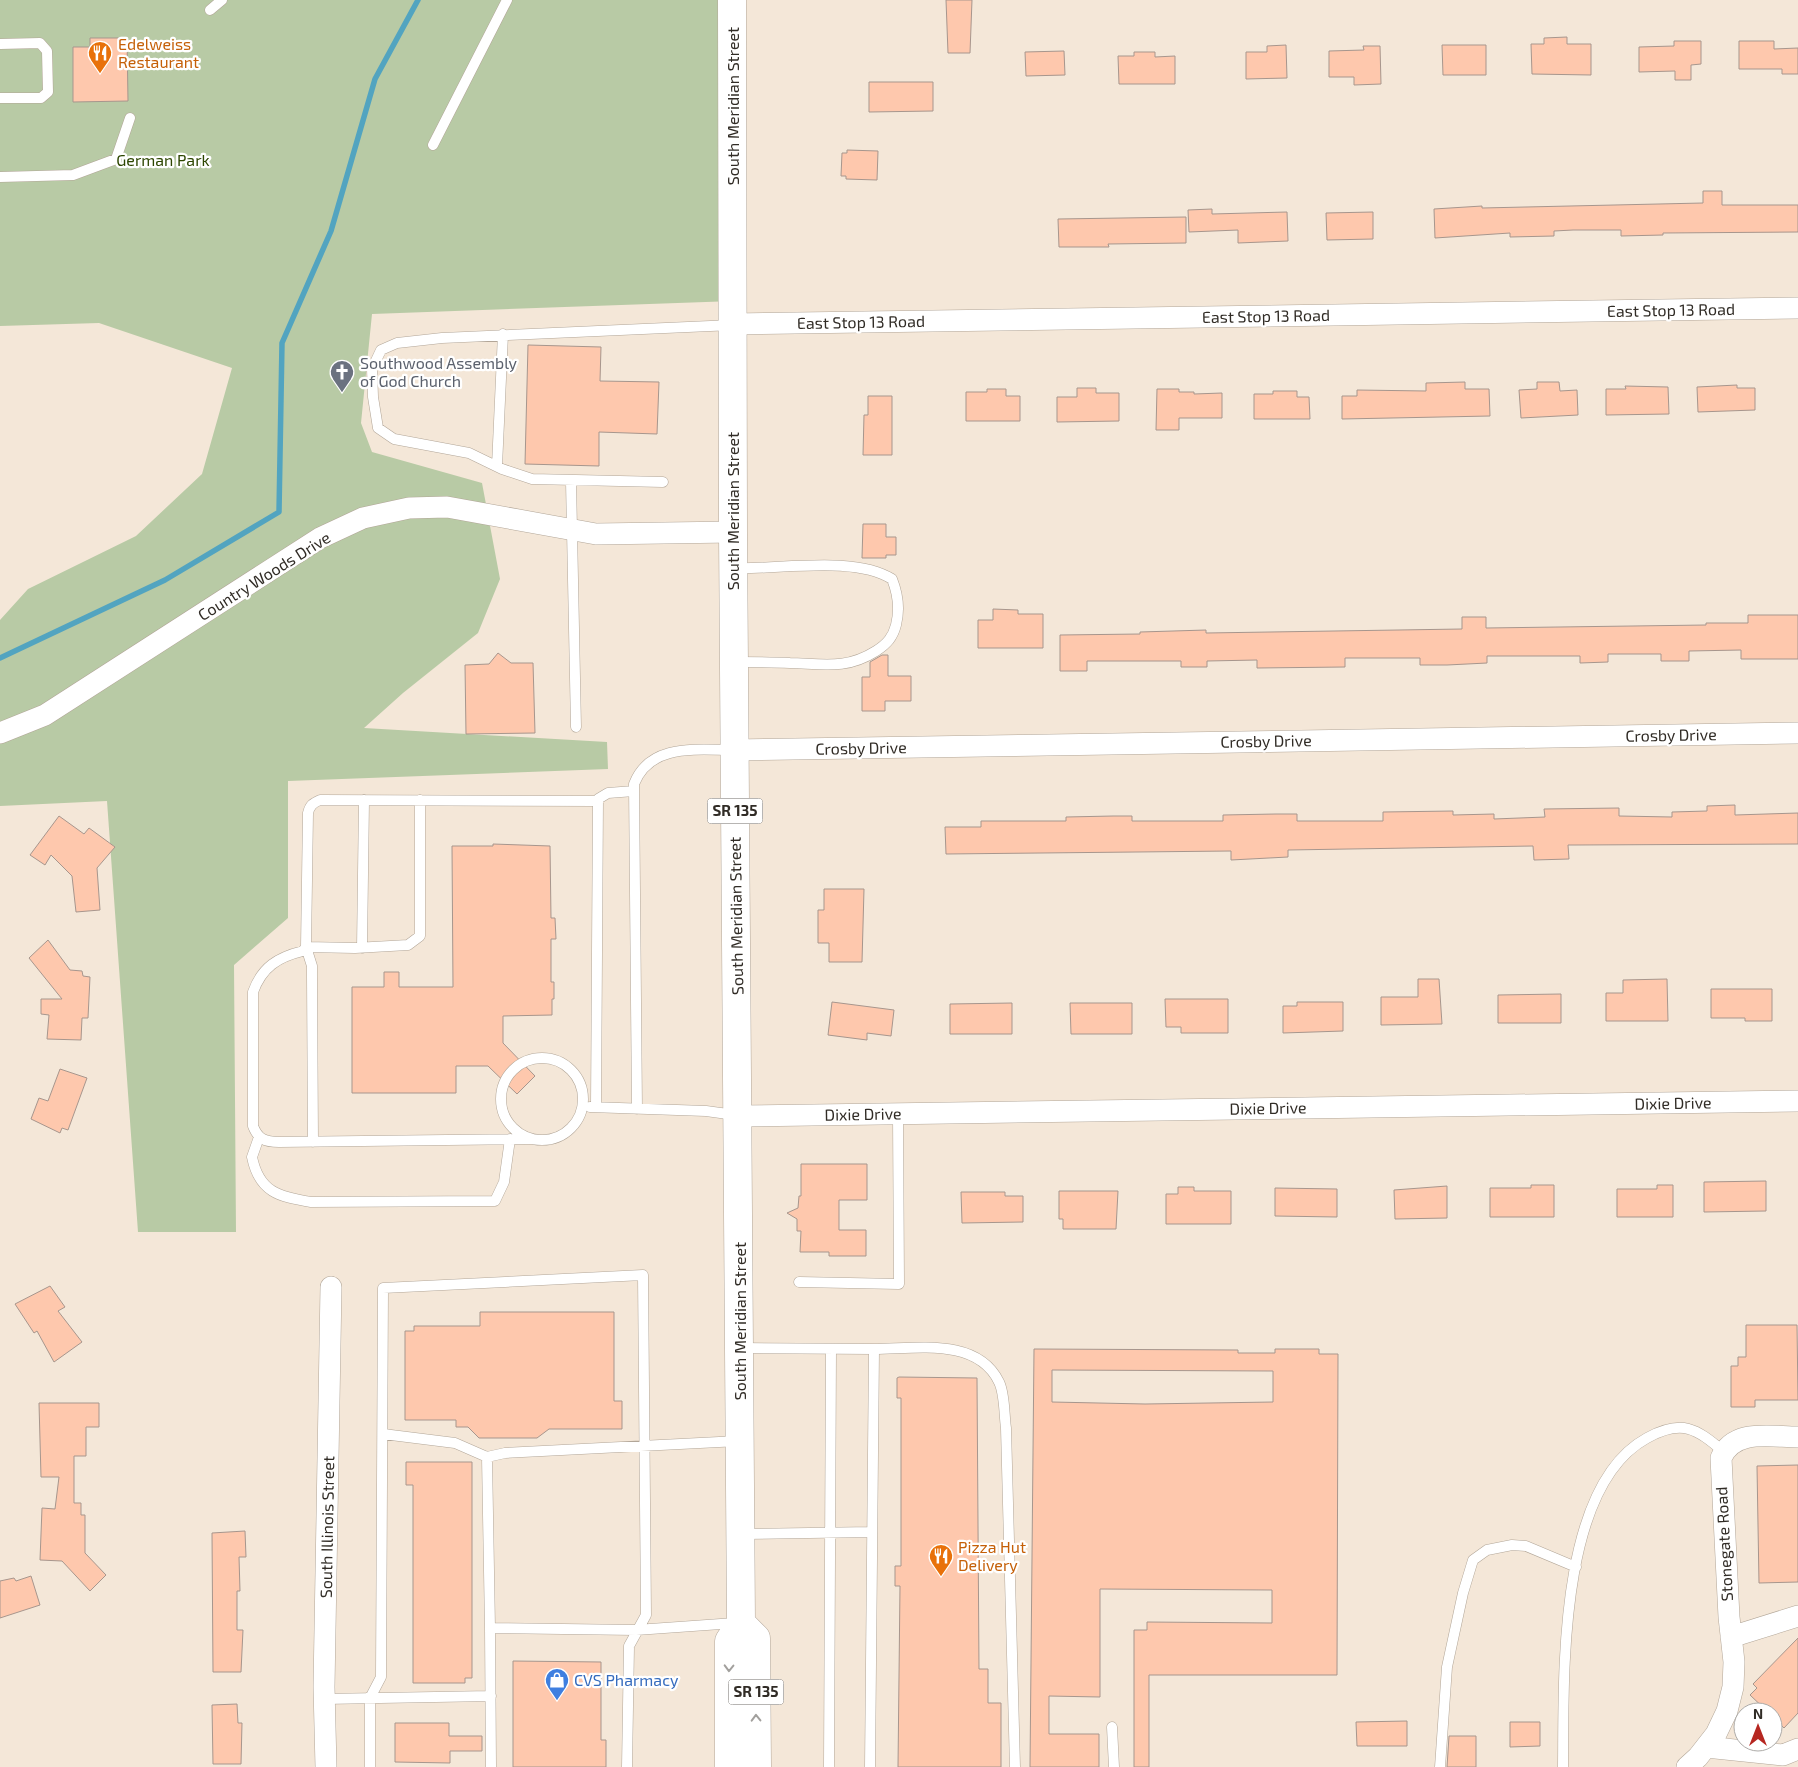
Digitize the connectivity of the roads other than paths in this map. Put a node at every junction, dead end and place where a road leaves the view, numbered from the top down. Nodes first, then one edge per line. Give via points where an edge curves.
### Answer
1 (222, 0) edge
2 (507, 0) edge
3 (732, 0) edge
4 (210, 10) dead end
5 (0, 44) edge
6 (0, 98) edge
7 (130, 118) dead end
8 (432, 145) dead end
9 (0, 177) edge
10 (1798, 308) edge
11 (734, 324) junction
12 (503, 334) junction
13 (497, 466) junction
14 (571, 480) junction
15 (663, 482) dead end
16 (573, 530) junction
17 (733, 532) junction
18 (733, 568) junction
19 (733, 662) junction
20 (576, 727) dead end
21 (0, 733) edge
22 (1798, 733) edge
23 (734, 750) junction
24 (634, 791) junction
25 (364, 800) junction
26 (420, 800) junction
27 (598, 801) junction
28 (306, 947) junction
29 (362, 948) junction
30 (1798, 1101) edge
31 (583, 1107) junction
32 (596, 1107) junction
33 (637, 1109) junction
34 (898, 1114) junction
35 (739, 1116) junction
36 (259, 1137) junction
37 (510, 1139) junction
38 (532, 1139) junction
39 (313, 1142) junction
40 (799, 1282) dead end
41 (330, 1287) dead end
42 (740, 1348) junction
43 (831, 1348) junction
44 (874, 1349) junction
45 (382, 1434) junction
46 (1798, 1437) edge
47 (740, 1441) junction
48 (645, 1446) junction
49 (1724, 1452) junction
50 (487, 1457) junction
51 (830, 1532) junction
52 (872, 1532) junction
53 (740, 1534) junction
54 (1576, 1567) junction
55 (1798, 1616) edge
56 (742, 1623) junction
57 (490, 1628) junction
58 (636, 1630) junction
59 (1731, 1637) junction
60 (490, 1696) junction
61 (370, 1698) junction
62 (324, 1699) junction
63 (1112, 1727) dead end
64 (1706, 1747) junction
65 (1798, 1749) edge
66 (326, 1767) edge
67 (370, 1767) edge
68 (491, 1767) edge
69 (627, 1767) edge
70 (729, 1767) edge
71 (757, 1767) edge
72 (829, 1767) edge
73 (870, 1767) edge
74 (1015, 1767) edge
75 (1114, 1767) edge
76 (1440, 1767) edge
77 (1563, 1767) edge
78 (1687, 1767) edge

1 - 4 lane
2 - 8 lane
3 - 11 main road, South Meridian Street / SR 135
5 - 6 lane via 40,43 47,51 48,92 41,98
7 - 9 lane via 116,159 73,175
10 - 11 street, East Stop 13 Road
11 - 12 lane
11 - 17 main road, South Meridian Street / SR 135
12 - 13 lane
12 - 13 lane via 397,343 381,350 372,369 378,428 394,439 469,453
13 - 14 lane via 532,479
14 - 15 lane
14 - 16 lane
16 - 17 street, Country Woods Drive via 596,534
16 - 20 lane
16 - 21 street, Country Woods Drive via 447,507 409,508 363,518 320,538 45,715
17 - 18 main road, South Meridian Street / SR 135
18 - 19 main road, South Meridian Street / SR 135
18 - 19 lane via 822,566 868,569 892,579 899,613 894,634 888,642 853,663
19 - 23 main road, South Meridian Street / SR 135
22 - 23 street, Crosby Drive
23 - 24 lane via 665,752 642,769
23 - 35 main road, South Meridian Street / SR 135
24 - 27 lane via 608,793
24 - 33 lane
25 - 26 lane
25 - 28 lane via 320,800 309,806
25 - 29 lane
26 - 27 lane
26 - 29 lane via 420,936 408,945
27 - 32 lane
28 - 29 lane
28 - 36 lane via 270,963 253,992 253,1126
28 - 39 lane via 312,966
30 - 34 street, Dixie Drive
31 - 32 lane
31 - 38 lane via 570,1130 558,1137
31 - 38 lane via 579,1080 570,1069 546,1058 520,1064 503,1085 500,1099 509,1124
32 - 33 lane
33 - 35 lane via 706,1111
34 - 35 street, Dixie Drive
34 - 40 lane via 899,1284
35 - 42 main road, South Meridian Street / SR 135
36 - 37 lane via 252,1157 263,1184 284,1197 311,1202 495,1201 504,1182
36 - 39 lane via 269,1142
37 - 38 lane
37 - 39 lane
41 - 62 street, South Illinois Street
42 - 43 lane
42 - 47 main road, South Meridian Street / SR 135
43 - 44 lane
43 - 51 lane
44 - 52 lane
44 - 74 lane via 954,1349 984,1362 1000,1384 1006,1428
45 - 48 lane via 383,1288 643,1275
45 - 50 lane via 455,1443
45 - 61 lane via 381,1677
46 - 49 street via 1742,1437 1729,1444
47 - 48 lane
47 - 53 main road, South Meridian Street / SR 135
48 - 50 lane via 505,1453
48 - 58 lane via 646,1615
49 - 54 lane via 1703,1435 1684,1426 1661,1430 1638,1443 1618,1462 1597,1492 1583,1532
49 - 59 street, Stonegate Road via 1720,1468
50 - 57 lane
51 - 52 lane
51 - 53 lane
51 - 72 lane
52 - 73 lane
53 - 56 main road, South Meridian Street / SR 135
54 - 76 lane via 1526,1546 1512,1545 1487,1550 1473,1560 1462,1593 1447,1668
54 - 77 lane via 1570,1599 1564,1691
55 - 59 street
56 - 58 lane
56 -> 70 main road, SR 135 via 729,1641
71 -> 56 main road, SR 135 via 756,1638
57 - 58 lane
57 - 60 lane
58 - 69 lane via 629,1646
59 - 64 street, Stonegate Road via 1734,1671 1731,1697 1722,1722
60 - 61 lane
60 - 68 lane
61 - 62 lane
61 - 67 lane
62 - 66 street, South Illinois Street
63 - 75 lane
64 - 65 street via 1783,1755
64 - 78 street, Stonegate Road

